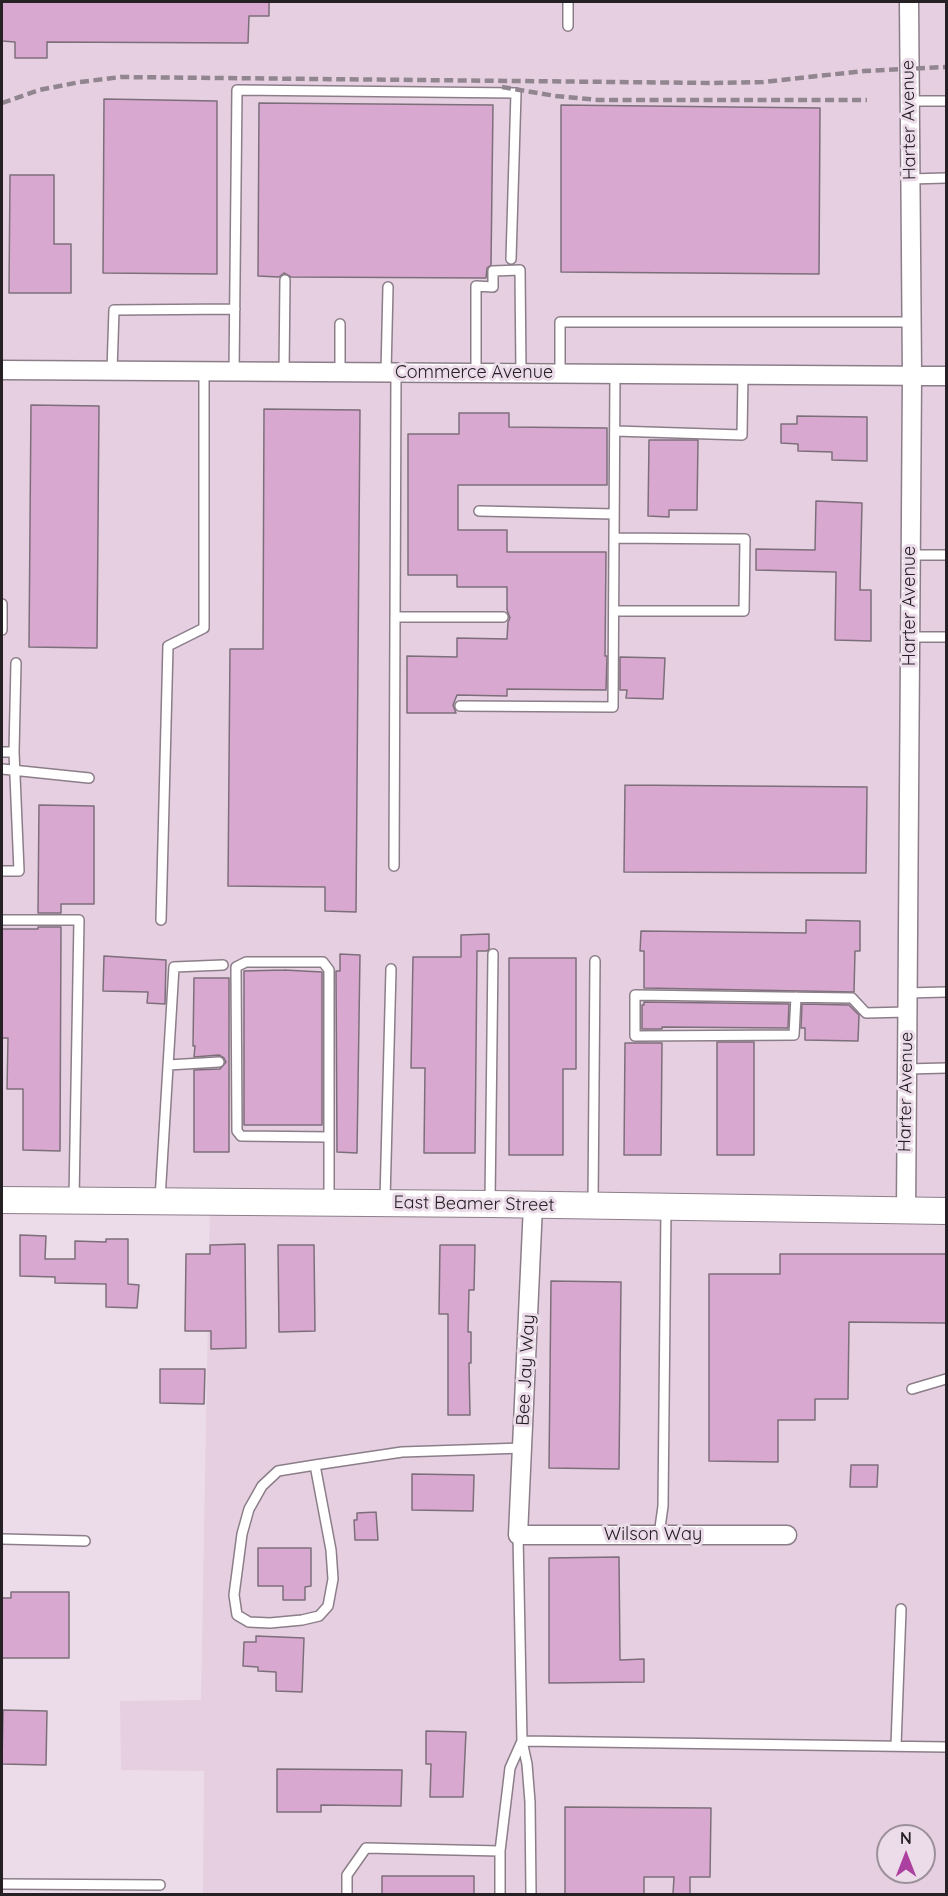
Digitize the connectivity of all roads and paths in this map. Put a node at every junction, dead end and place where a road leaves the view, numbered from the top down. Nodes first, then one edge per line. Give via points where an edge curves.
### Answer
1 (568, 2) edge
2 (909, 2) edge
3 (568, 26) dead end
4 (909, 101) junction
5 (946, 101) edge
6 (910, 178) junction
7 (946, 178) edge
8 (511, 259) dead end
9 (285, 280) dead end
10 (388, 287) dead end
11 (235, 309) junction
12 (911, 322) junction
13 (340, 324) dead end
14 (2, 370) edge
15 (112, 371) junction
16 (204, 372) junction
17 (234, 372) junction
18 (284, 372) junction
19 (340, 373) junction
20 (391, 373) junction
21 (476, 374) junction
22 (521, 374) junction
23 (560, 374) junction
24 (615, 374) junction
25 (743, 375) junction
26 (912, 376) junction
27 (946, 376) edge
28 (615, 431) junction
29 (479, 512) dead end
30 (614, 514) junction
31 (614, 538) junction
32 (910, 555) junction
33 (946, 555) edge
34 (2, 604) edge
35 (614, 611) junction
36 (395, 617) junction
37 (503, 617) dead end
38 (2, 630) edge
39 (910, 637) junction
40 (946, 637) edge
41 (16, 663) dead end
42 (460, 706) dead end
43 (2, 752) edge
44 (14, 752) junction
45 (2, 769) edge
46 (15, 769) junction
47 (89, 778) dead end
48 (394, 866) dead end
49 (2, 871) edge
50 (2, 920) edge
51 (161, 920) dead end
52 (493, 954) dead end
53 (595, 961) dead end
54 (223, 965) dead end
55 (392, 969) dead end
56 (946, 992) edge
57 (907, 993) junction
58 (796, 997) junction
59 (907, 1012) junction
60 (219, 1062) dead end
61 (168, 1065) junction
62 (946, 1068) edge
63 (907, 1069) junction
64 (329, 1137) junction
65 (2, 1200) edge
66 (74, 1200) junction
67 (159, 1201) junction
68 (329, 1202) junction
69 (385, 1203) junction
70 (490, 1204) junction
71 (534, 1205) junction
72 (593, 1206) junction
73 (666, 1207) junction
74 (906, 1211) junction
75 (946, 1211) edge
76 (946, 1379) edge
77 (912, 1389) dead end
78 (522, 1448) junction
79 (315, 1465) junction
80 (518, 1535) junction
81 (659, 1535) junction
82 (787, 1535) dead end
83 (2, 1539) edge
84 (85, 1541) dead end
85 (901, 1609) dead end
86 (522, 1741) junction
87 (896, 1746) junction
88 (946, 1747) edge
89 (500, 1851) junction
90 (2, 1884) edge
91 (160, 1885) dead end
92 (347, 1894) edge
93 (500, 1894) edge
94 (531, 1894) edge

1 - 3 lane
2 - 4 street, Harter Avenue
4 - 5 lane
4 - 6 street, Harter Avenue
6 - 7 lane
6 - 12 street, Harter Avenue
8 - 11 lane via 516,93 237,90
9 - 18 lane
10 - 20 lane
11 - 15 lane via 114,310
11 - 17 lane
12 - 23 lane via 560,322
12 - 26 street, Harter Avenue
13 - 19 lane
14 - 15 street, Commerce Avenue
15 - 16 street, Commerce Avenue
16 - 17 street, Commerce Avenue
16 - 51 lane via 204,627 168,646
17 - 18 street, Commerce Avenue
18 - 19 street, Commerce Avenue
19 - 20 street, Commerce Avenue
20 - 21 street, Commerce Avenue
20 - 36 lane
21 - 22 street, Commerce Avenue
21 - 22 lane via 476,286 493,287 493,271 520,270
22 - 23 street, Commerce Avenue
23 - 24 street, Commerce Avenue
24 - 25 street, Commerce Avenue
24 - 28 lane
25 - 26 street, Commerce Avenue
25 - 28 lane via 742,435
26 - 27 street, Commerce Avenue
26 - 32 street, Harter Avenue
28 - 30 lane
29 - 30 lane
30 - 31 lane
31 - 35 lane
31 - 35 lane via 745,539 744,611
32 - 33 lane
32 - 39 street, Harter Avenue
34 - 38 lane
35 - 42 lane via 613,707
36 - 37 lane
36 - 48 lane
39 - 40 lane
39 - 57 street, Harter Avenue
41 - 44 lane
43 - 44 lane
44 - 46 lane
45 - 46 lane
46 - 47 lane
46 - 49 lane via 19,871
50 - 66 lane via 79,920
52 - 70 lane
53 - 72 lane
54 - 61 lane via 174,967
55 - 69 lane
56 - 57 lane
57 - 59 street, Harter Avenue
58 - 58 lane via 635,995 635,1036 794,1035
58 - 59 lane via 852,998 866,1013
59 - 63 street, Harter Avenue
60 - 61 lane
61 - 67 lane
62 - 63 lane
63 - 74 street, Harter Avenue
64 - 64 lane via 329,970 323,962 246,962 236,967 237,1131 241,1136
64 - 68 lane
65 - 66 street, East Beamer Street
66 - 67 street, East Beamer Street
67 - 68 street, East Beamer Street
68 - 69 street, East Beamer Street
69 - 70 street, East Beamer Street
70 - 71 street, East Beamer Street
71 - 72 street, East Beamer Street
71 - 78 street, Bee Jay Way
72 - 73 street, East Beamer Street
73 - 74 street, East Beamer Street
73 - 81 lane via 663,1506
74 - 75 street, East Beamer Street
76 - 77 lane
78 - 79 lane via 402,1452
78 - 80 street, Bee Jay Way
79 - 79 lane via 278,1471 262,1486 249,1509 234,1595 237,1615 249,1622 302,1620 319,1616 328,1606 333,1579 331,1550
80 - 81 street, Wilson Way
80 - 86 lane
81 - 82 street, Wilson Way
83 - 84 lane
85 - 87 lane
86 - 87 lane
86 - 89 lane via 510,1768
86 - 94 lane via 530,1802
87 - 88 lane
89 - 92 lane via 366,1848 347,1875
89 - 93 lane
90 - 91 lane

